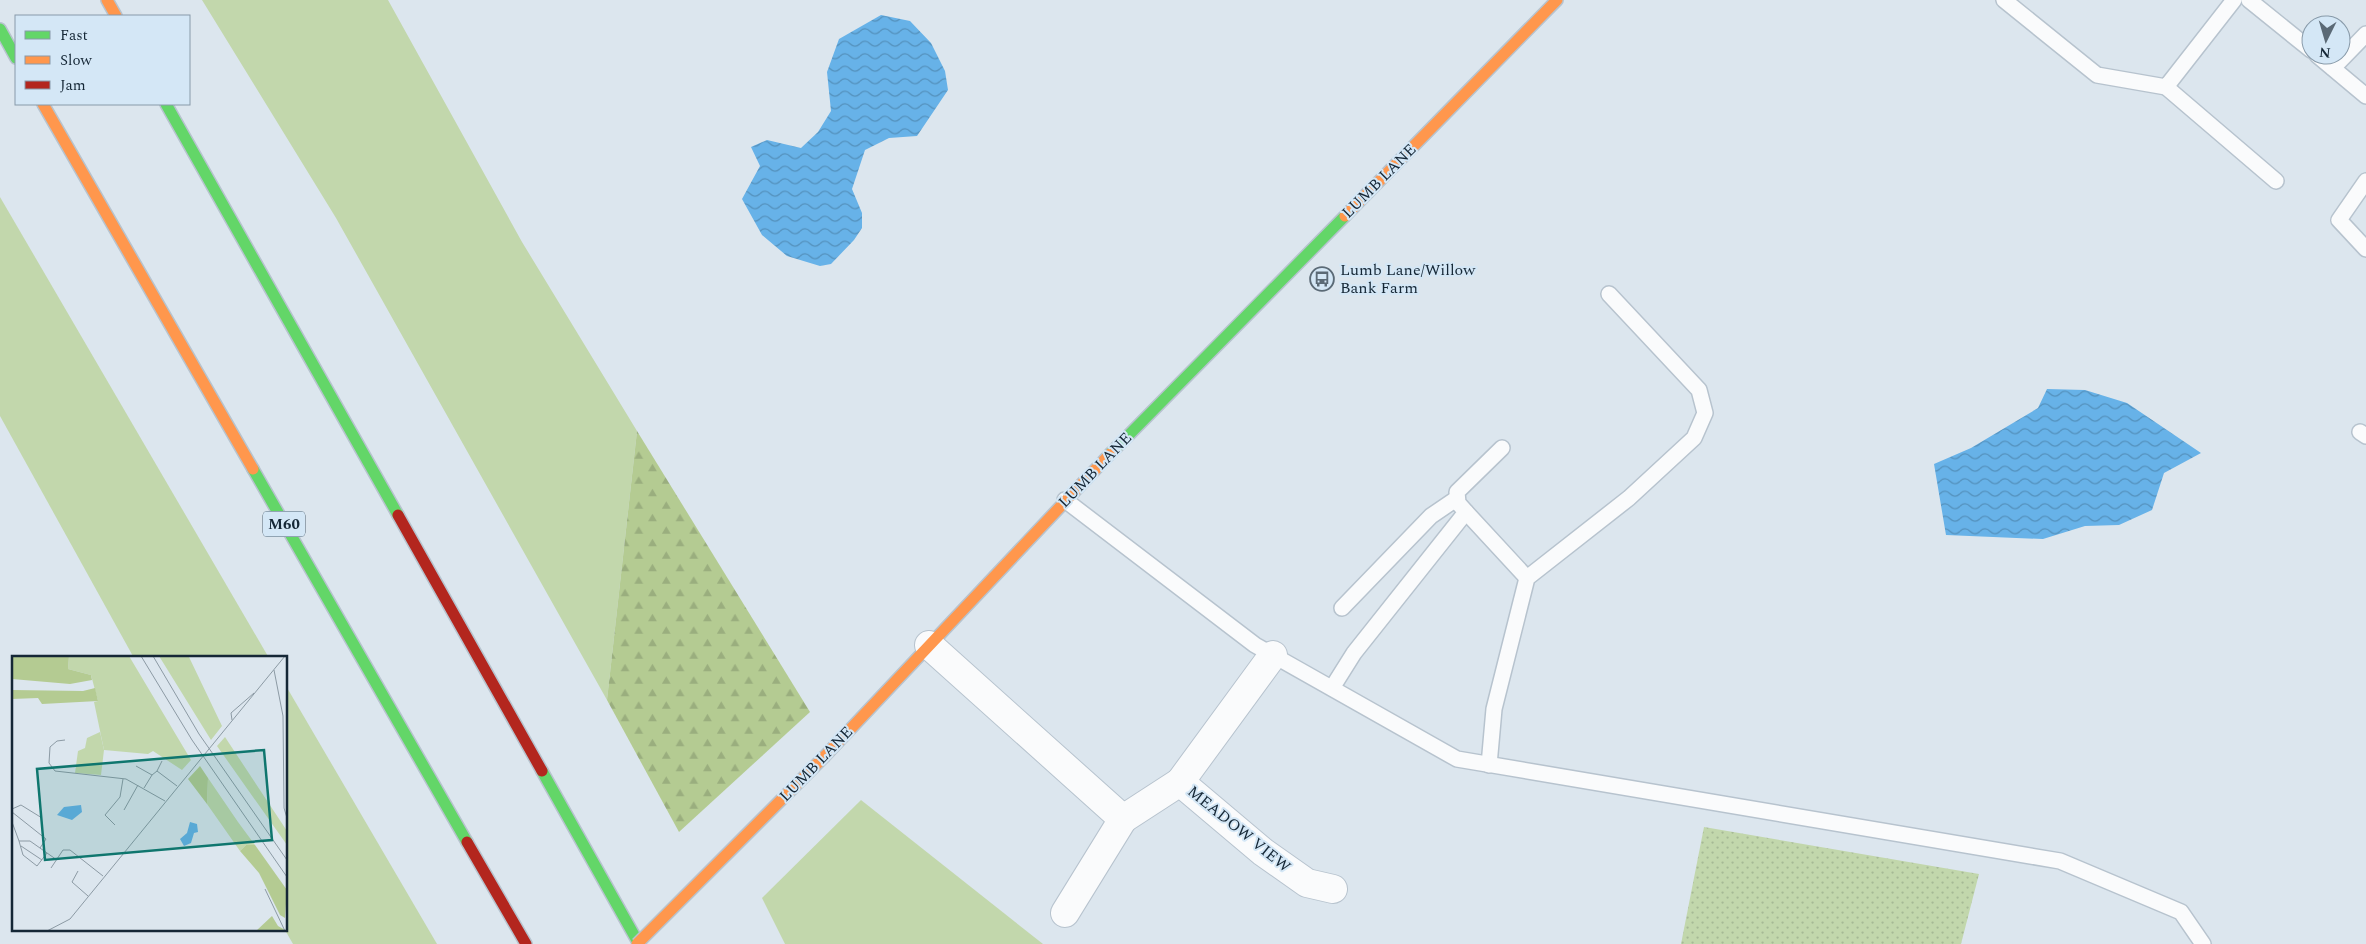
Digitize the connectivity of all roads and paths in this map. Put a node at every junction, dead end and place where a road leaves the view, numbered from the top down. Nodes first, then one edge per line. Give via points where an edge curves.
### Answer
1 (107, 0) edge
2 (1558, 0) edge
3 (2004, 0) edge
4 (2234, 0) edge
5 (2249, 0) edge
6 (115, 15) edge
7 (0, 29) edge
8 (2366, 34) edge
9 (2301, 42) edge
10 (15, 56) edge
11 (2329, 65) edge
12 (2333, 68) junction
13 (2166, 87) junction
14 (2366, 96) edge
15 (44, 105) edge
16 (167, 105) edge
17 (2276, 181) dead end
18 (2366, 181) edge
19 (2366, 250) edge
20 (1610, 294) dead end
21 (1502, 448) dead end
22 (1456, 499) junction
23 (1065, 500) junction
24 (1466, 512) junction
25 (1527, 578) junction
26 (1342, 608) dead end
27 (929, 645) junction
28 (1272, 655) junction
29 (1332, 688) junction
30 (1489, 765) junction
31 (1180, 782) junction
32 (1123, 819) junction
33 (1333, 890) dead end
34 (1065, 913) dead end
35 (526, 944) edge
36 (638, 944) edge
37 (2203, 944) edge

1 - 6 main road
2 - 23 main road, LUMB LANE
3 - 13 lane via 2096,75
4 - 13 lane
5 - 9 lane
7 - 10 main road
8 - 12 lane
11 - 12 lane
12 - 14 lane
13 - 17 lane
15 - 35 main road, M60
16 - 36 main road
18 - 19 lane via 2339,220
20 - 25 lane via 1699,390 1704,413 1694,438 1629,498
21 - 22 lane via 1460,490
22 - 24 lane
22 - 26 lane via 1431,516
23 - 27 main road, LUMB LANE
23 - 28 lane
24 - 25 lane
24 - 29 lane via 1354,653
25 - 30 lane via 1494,709
27 - 32 street
27 - 36 main road, LUMB LANE, bridge via 825,756
28 - 29 lane
28 - 31 street
29 - 30 lane via 1457,759
30 - 37 lane via 2060,860 2181,912
31 - 32 street, MEADOW VIEW
31 - 33 street, MEADOW VIEW via 1263,852 1308,883
32 - 34 street, MEADOW VIEW

